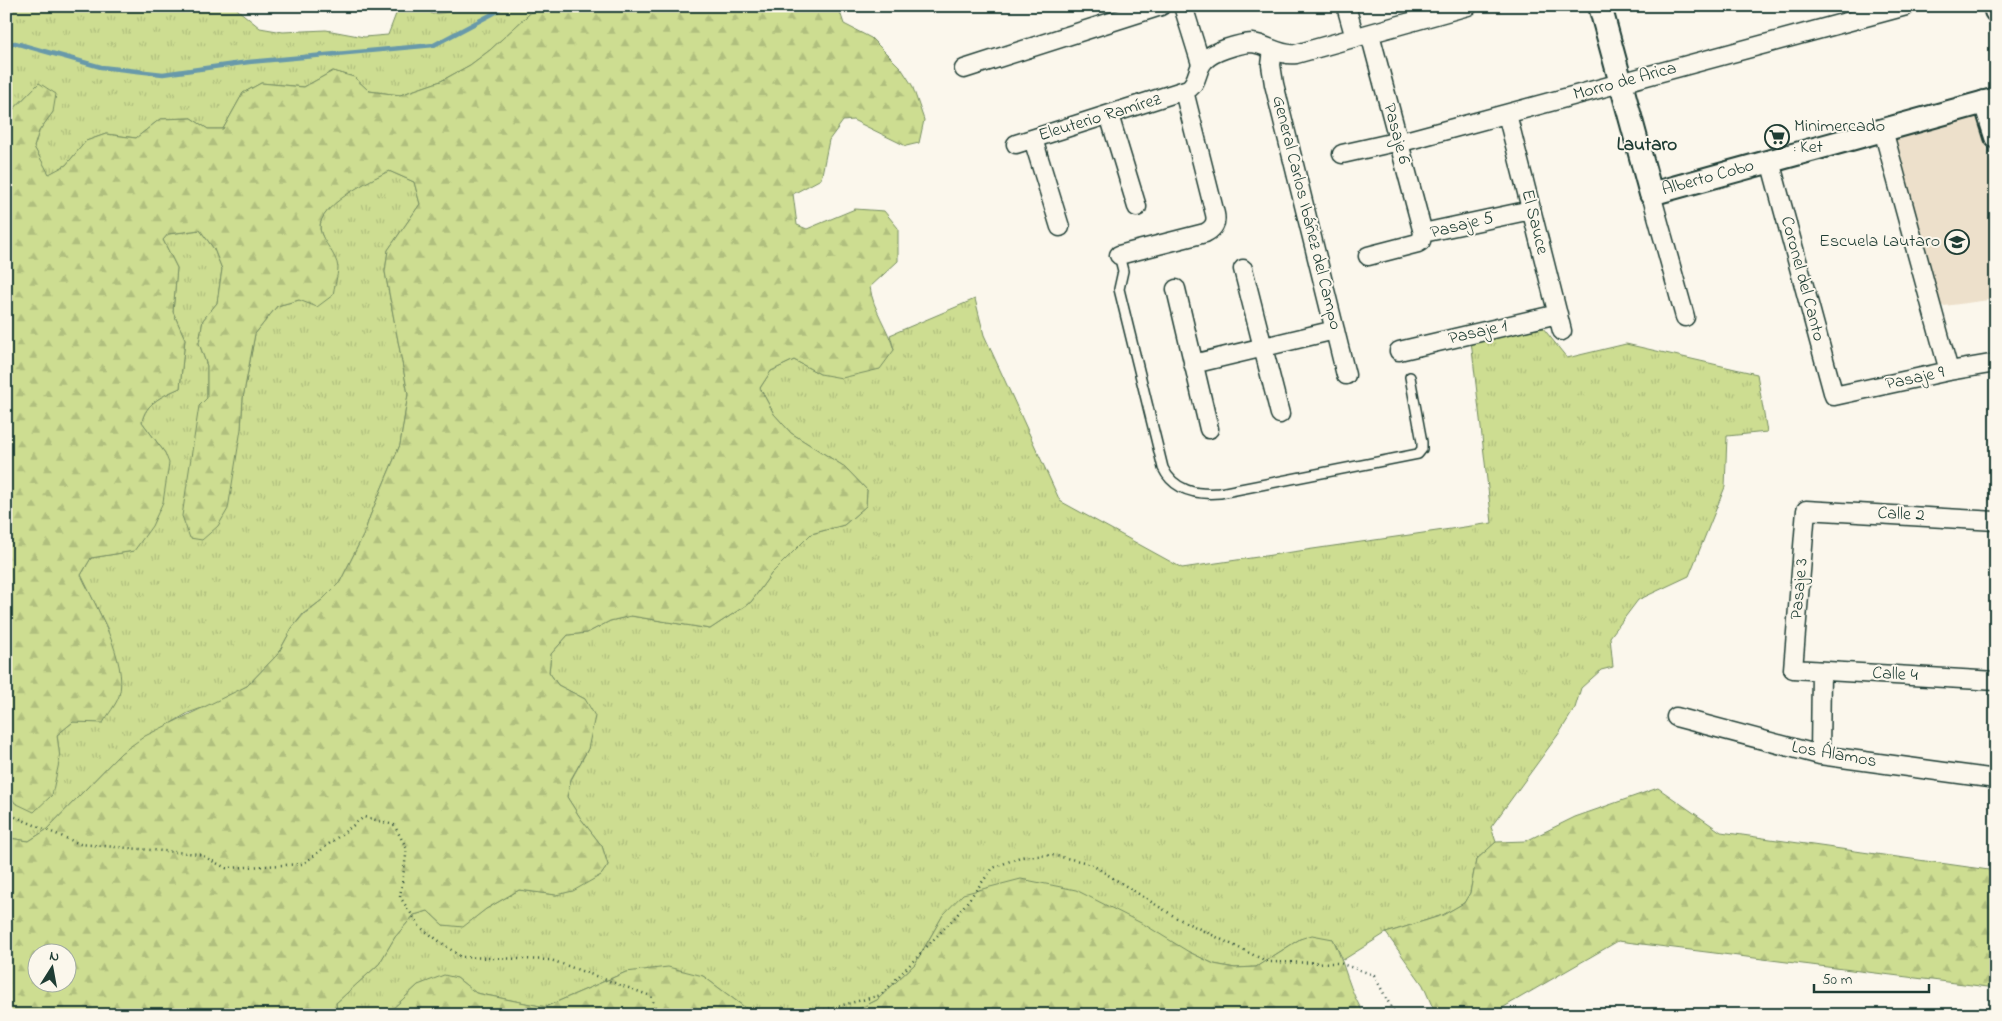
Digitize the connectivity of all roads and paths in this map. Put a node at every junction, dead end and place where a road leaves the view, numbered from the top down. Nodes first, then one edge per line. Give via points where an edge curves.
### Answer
1 (1161, 6) edge
2 (1183, 6) edge
3 (1346, 6) edge
4 (1468, 6) edge
5 (1600, 6) edge
6 (1906, 6) edge
7 (1995, 6) edge
8 (1996, 11) edge
9 (1363, 36) junction
10 (1272, 50) junction
11 (1201, 64) junction
12 (964, 69) dead end
13 (1622, 83) junction
14 (1184, 91) junction
15 (1990, 100) edge
16 (1507, 114) junction
17 (1109, 115) junction
18 (1883, 130) junction
19 (1996, 137) edge
20 (1398, 143) junction
21 (1342, 154) dead end
22 (1770, 162) junction
23 (1651, 194) junction
24 (1137, 208) dead end
25 (1531, 210) junction
26 (1060, 227) dead end
27 (1423, 233) junction
28 (1119, 255) joint
29 (1368, 256) dead end
30 (1243, 269) dead end
31 (1176, 290) dead end
32 (1685, 317) dead end
33 (1560, 323) joint
34 (1335, 330) junction
35 (1263, 347) junction
36 (1399, 351) dead end
37 (1996, 363) edge
38 (1194, 364) junction
39 (1949, 371) junction
40 (1346, 375) dead end
41 (1410, 377) dead end
42 (1834, 396) joint
43 (1280, 414) dead end
44 (1209, 429) dead end
45 (1806, 510) joint
46 (1996, 521) edge
47 (1793, 669) joint
48 (1821, 670) junction
49 (1996, 681) edge
50 (1676, 717) dead end
51 (1820, 755) junction
52 (1996, 779) edge
53 (6, 813) edge
54 (658, 1015) edge
55 (805, 1015) edge
56 (1398, 1015) edge

1 - 12 street
2 - 11 street
3 - 9 street
4 - 9 street
5 - 13 street
6 - 13 street, Morro de Arica
7 - 8 street
9 - 10 street via 1296,54
9 - 20 street, Pasaje 6
10 - 11 street via 1251,43 1240,44 1209,56
10 - 34 street, General Carlos Ibáñez del Campo via 1274,84
11 - 14 street, Eleuterio Ramírez via 1196,82
13 - 16 street, Morro de Arica
13 - 23 street
14 - 17 street, Eleuterio Ramírez
14 - 28 street, Eleuterio Ramírez via 1215,222 1205,233
15 - 18 street, Alberto Cobo
15 - 19 street
16 - 20 street, Morro de Arica
16 - 25 street, El Sauce
17 - 24 street
17 - 26 street, Eleuterio Ramírez via 1025,141
18 - 22 street, Alberto Cobo
18 - 39 street
20 - 21 street, Morro de Arica
20 - 27 street, Pasaje 6
22 - 23 street, Alberto Cobo
22 - 42 street, Coronel del Canto
23 - 32 street
25 - 27 street, Pasaje 5
25 - 33 street, El Sauce
27 - 29 street, Pasaje 5 via 1418,243
28 - 41 lane via 1122,270 1120,289 1163,468 1171,482 1185,490 1200,494 1220,493 1418,454 1422,442
30 - 35 street
31 - 38 street
33 - 36 street, Pasaje 1
34 - 35 street
34 - 40 street, General Carlos Ibáñez del Campo
35 - 38 street
35 - 43 street
37 - 39 street, Pasaje 9
38 - 44 street
39 - 42 street, Pasaje 9
45 - 46 street, Calle 2
45 - 47 street, Pasaje 3
47 - 48 street, Calle 4
48 - 49 street, Calle 4
48 - 51 street
50 - 51 street, Los Álamos
51 - 52 street, Los Álamos
53 - 54 path via 80,844 199,854 226,868 303,864 364,817 394,826 407,849 400,897 420,927 461,956 551,960 642,992 651,996
55 - 56 path via 881,995 957,915 993,868 1020,857 1052,855 1089,863 1177,918 1268,962 1338,964 1374,975

